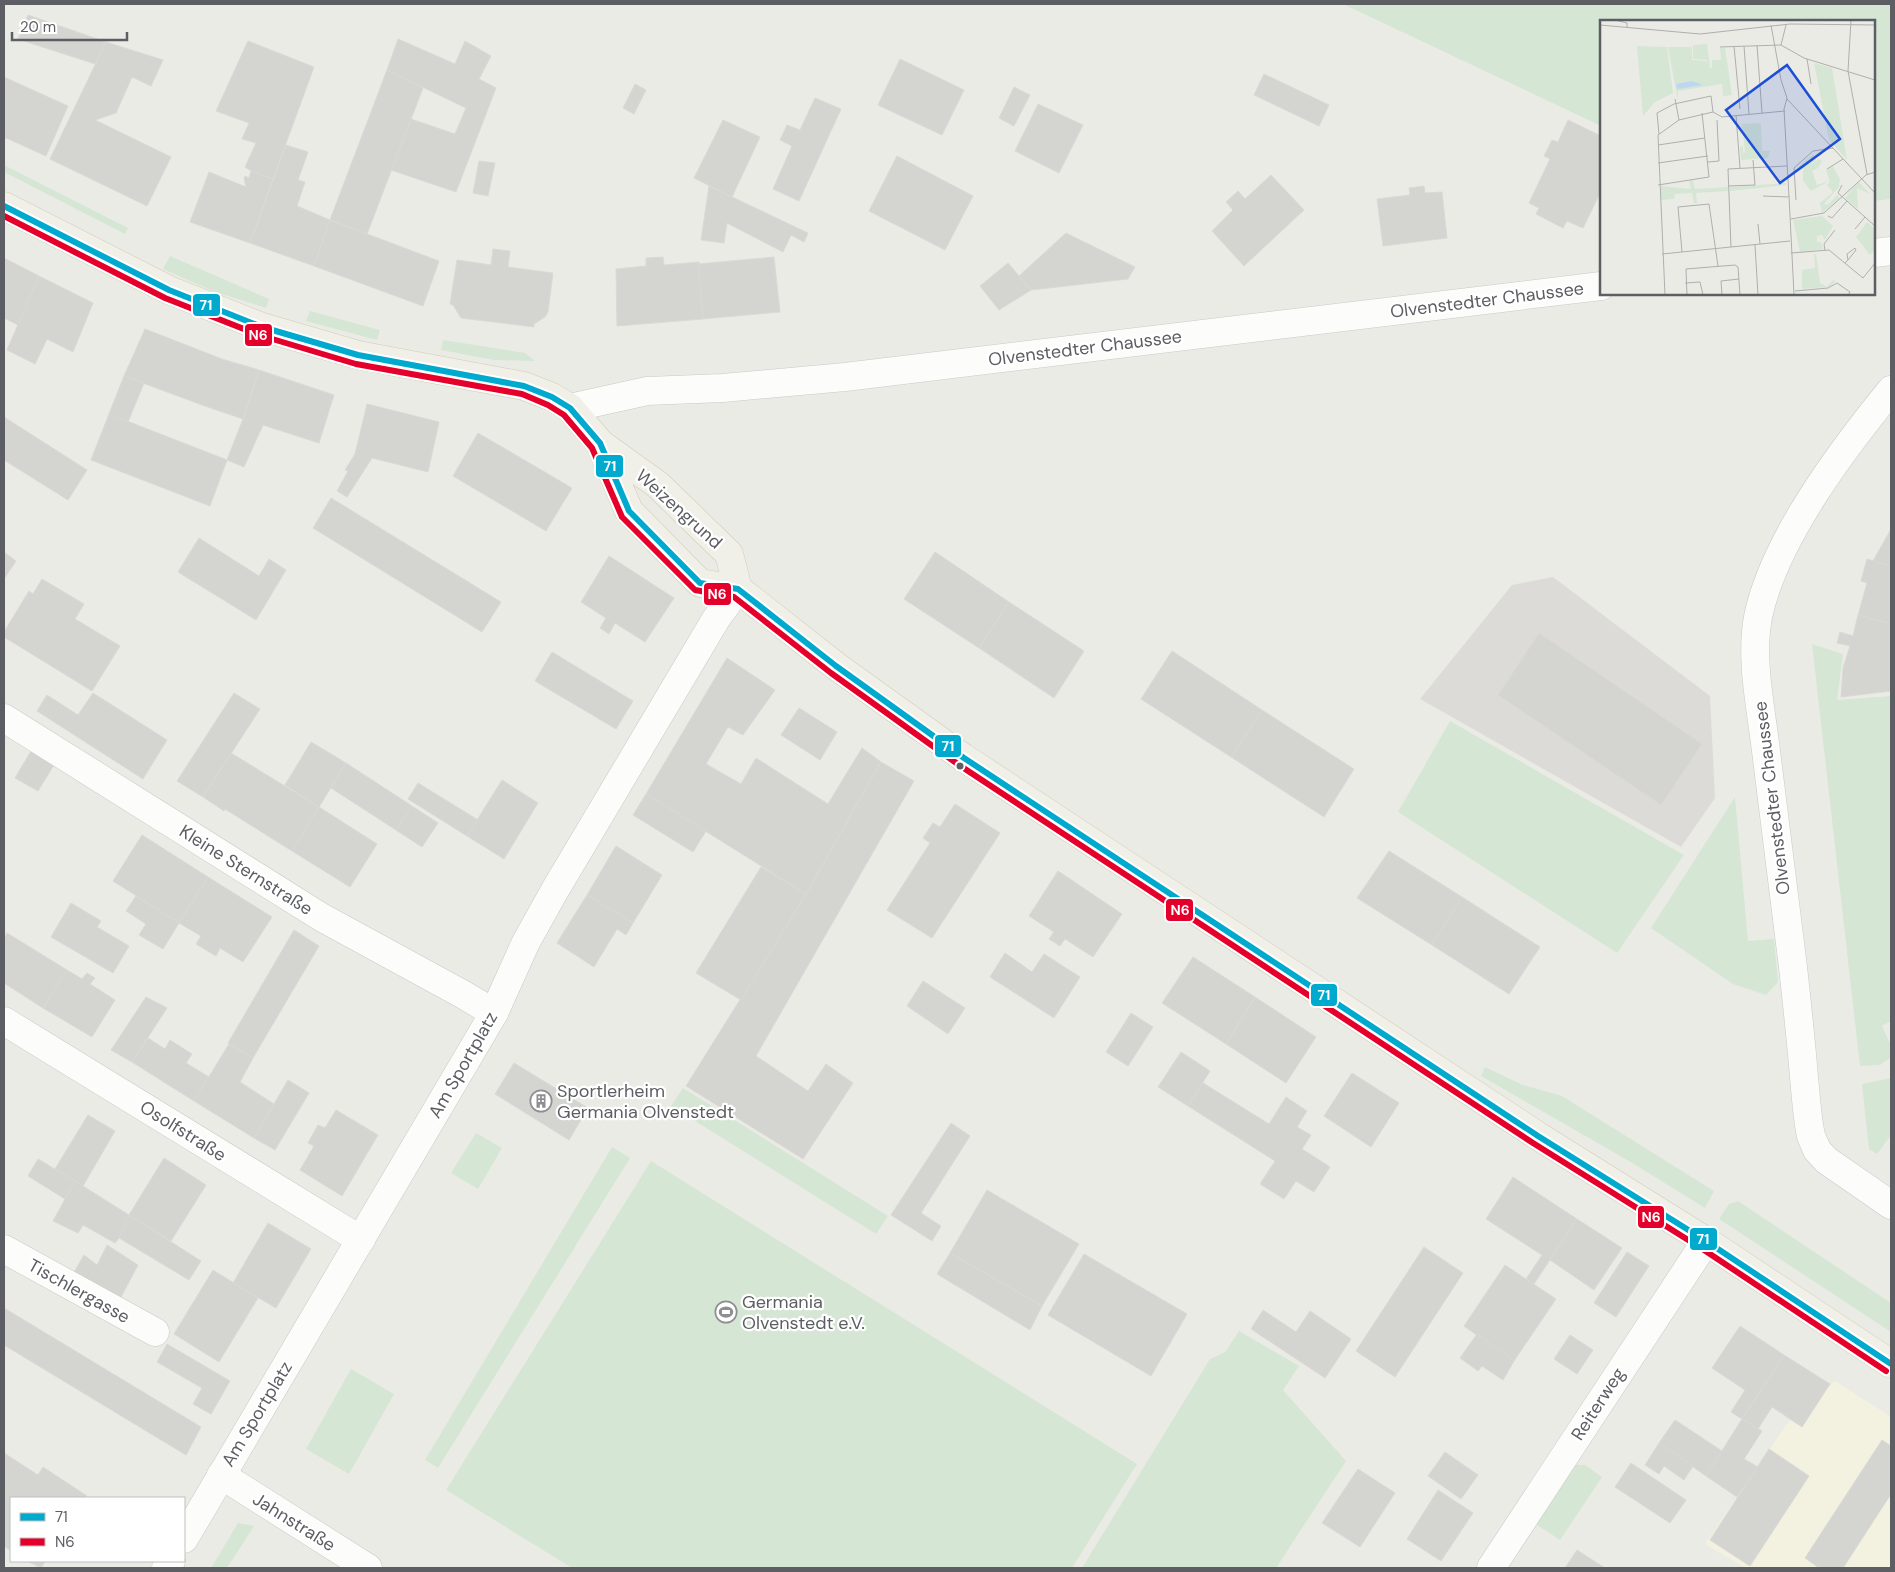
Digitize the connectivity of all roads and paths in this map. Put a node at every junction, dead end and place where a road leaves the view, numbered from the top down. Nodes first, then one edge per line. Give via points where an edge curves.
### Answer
1 (4, 206) edge
2 (1891, 251) edge
3 (1875, 253) edge
4 (1600, 286) edge
5 (1891, 390) edge
6 (570, 408) junction
7 (600, 444) junction
8 (738, 590) junction
9 (4, 718) edge
10 (494, 1013) junction
11 (4, 1021) edge
12 (1891, 1204) edge
13 (361, 1240) junction
14 (1706, 1242) junction
15 (4, 1249) edge
16 (155, 1332) dead end
17 (1891, 1364) edge
18 (221, 1476) junction
19 (185, 1537) edge
20 (368, 1568) edge
21 (1491, 1568) edge

1 - 6 main road, Weizengrund via 169,290 262,327 358,355 524,386
2 - 3 street
4 - 6 street, Olvenstedter Chaussee via 845,377 647,391
5 - 12 street, Olvenstedter Chaussee via 1834,465 1798,520 1780,556 1758,618 1756,663 1811,1136 1826,1160
6 - 7 main road, Weizengrund
7 - 8 main road, Weizengrund via 658,485 729,554
7 - 8 main road, Weizengrund via 629,511 700,583
8 - 10 street, Am Sportplatz via 716,619 555,890 526,942
8 - 14 main road, Weizengrund via 836,666 964,758 1530,1131
9 - 10 street, Kleine Sternstraße via 321,917
10 - 13 street, Am Sportplatz
11 - 13 street, Osolfstraße
13 - 18 street, Am Sportplatz
14 - 17 main road, Weizengrund
14 - 21 street, Reiterweg
15 - 16 street, Tischlergasse
18 - 19 street, Am Sportplatz
18 - 20 street, Jahnstraße

